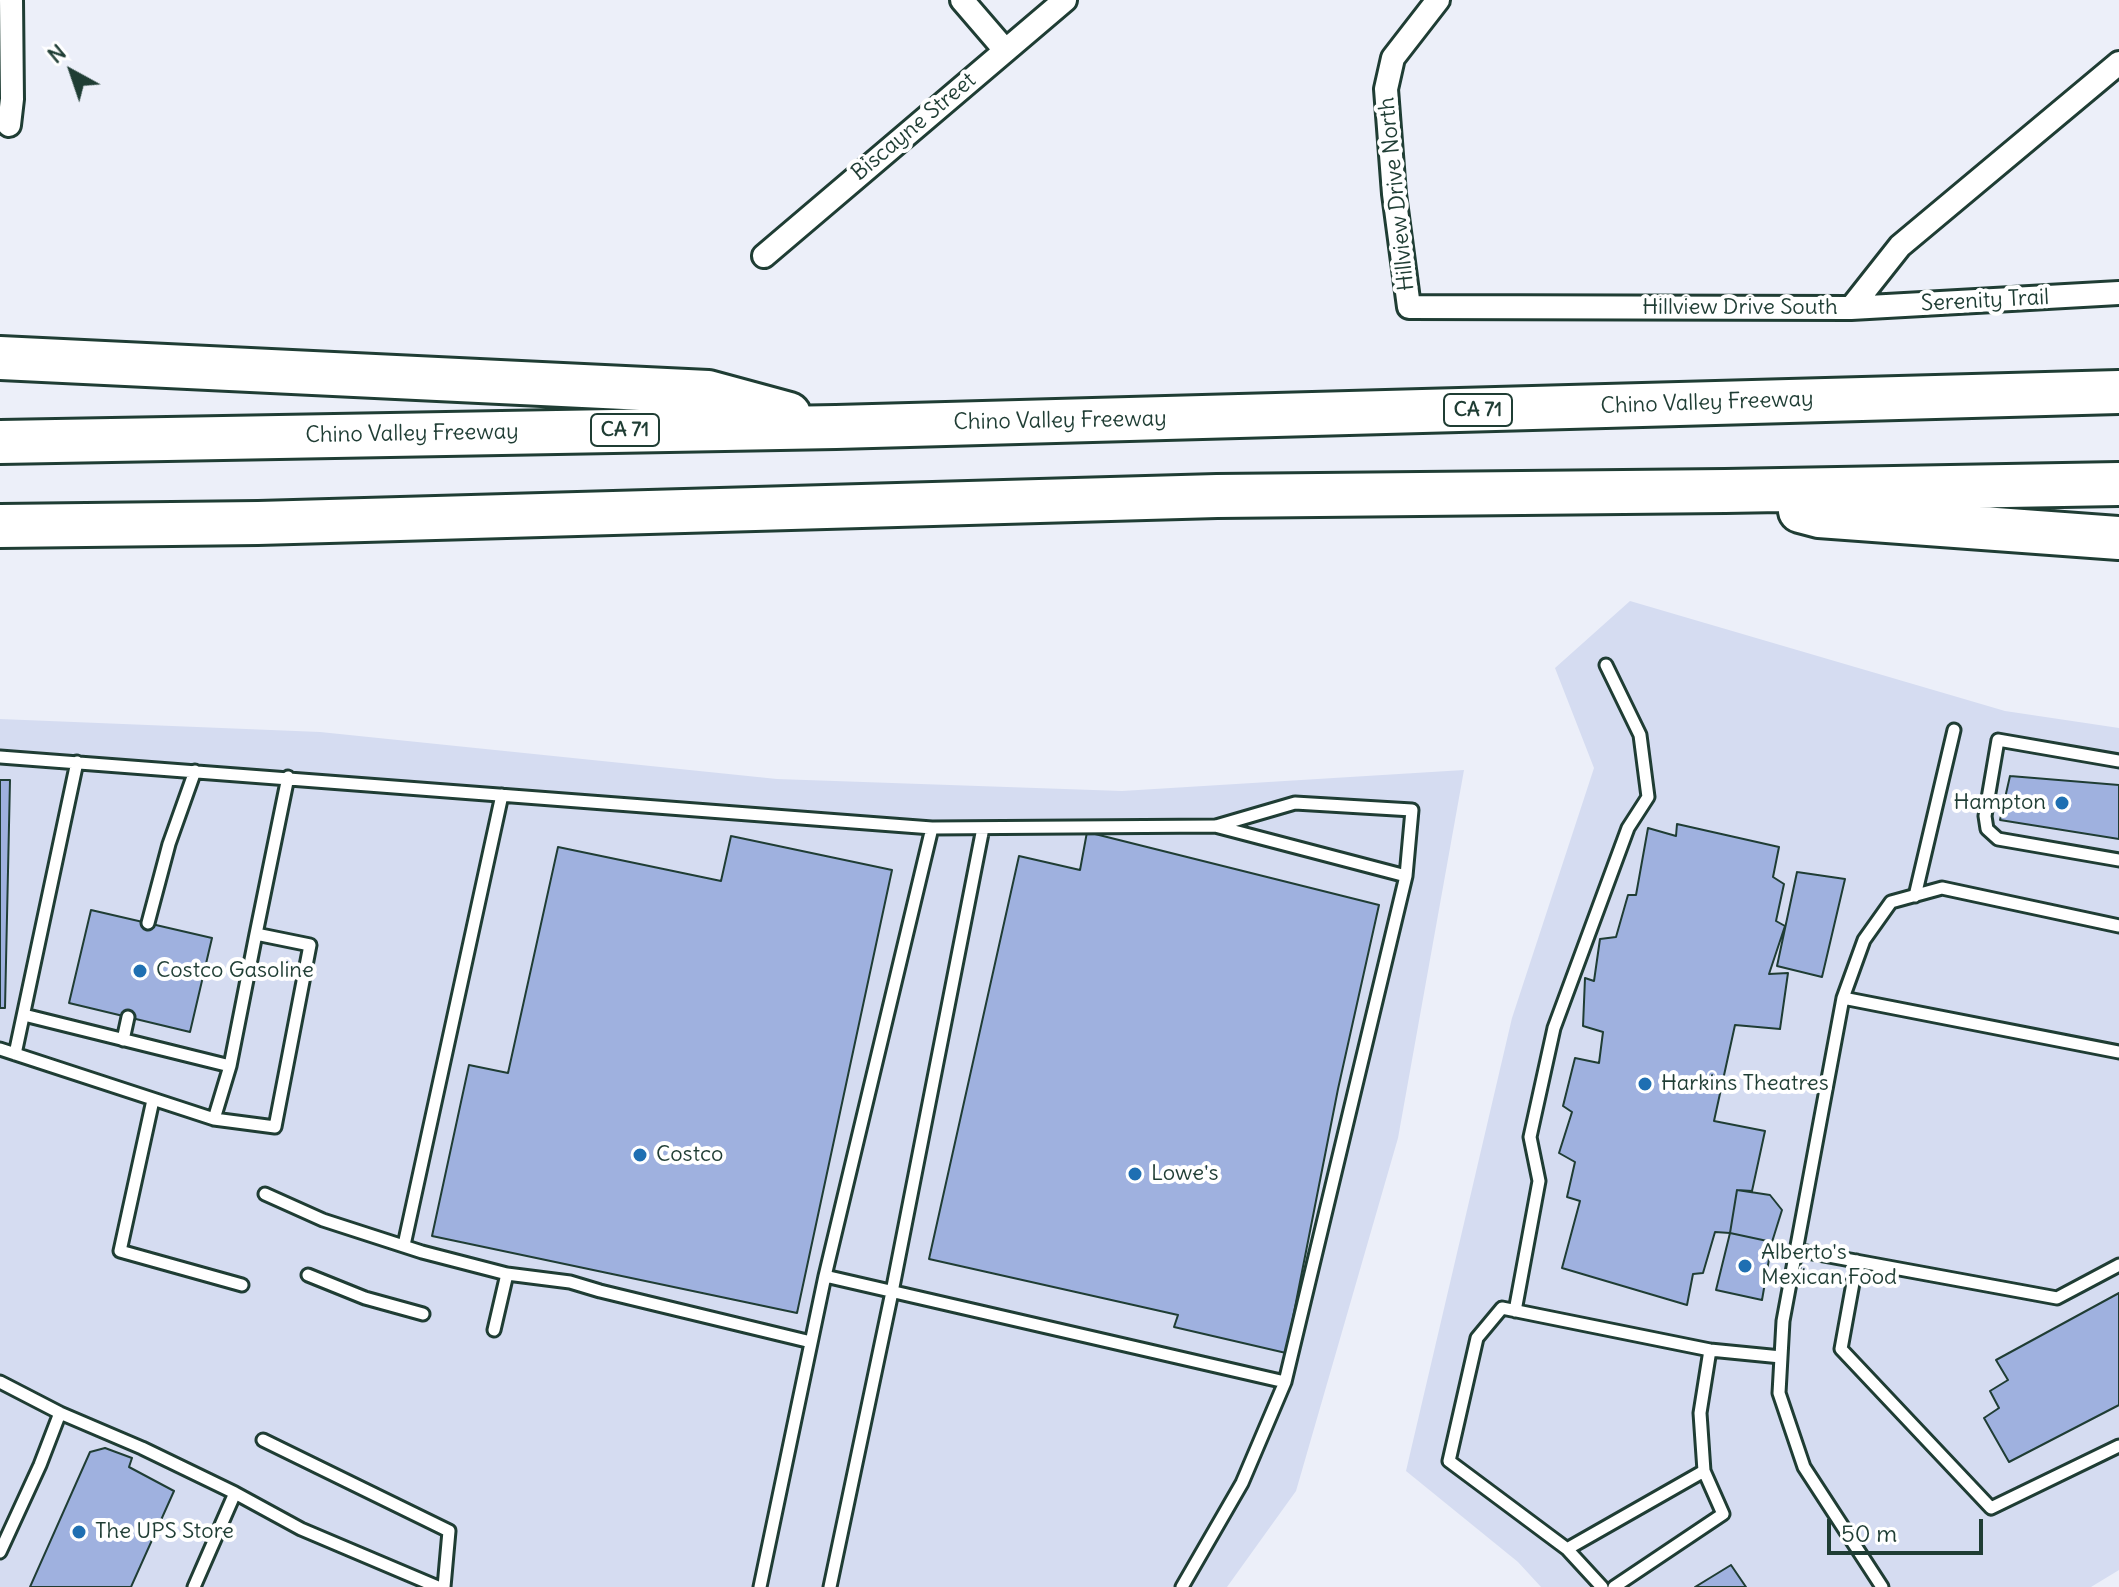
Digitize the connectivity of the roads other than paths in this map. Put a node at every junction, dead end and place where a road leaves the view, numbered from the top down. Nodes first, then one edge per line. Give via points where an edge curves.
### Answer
1 (11, 0) edge
2 (962, 0) edge
3 (1065, 0) edge
4 (1438, 0) edge
5 (1005, 50) junction
6 (2119, 63) edge
7 (9, 125) dead end
8 (764, 256) dead end
9 (2119, 293) edge
10 (1409, 307) joint
11 (1851, 308) junction
12 (0, 358) edge
13 (2119, 392) edge
14 (0, 415) edge
15 (836, 427) junction
16 (232, 437) junction
17 (0, 442) edge
18 (2119, 484) edge
19 (1725, 491) junction
20 (258, 523) junction
21 (0, 526) edge
22 (2119, 538) edge
23 (0, 551) edge
24 (1606, 665) dead end
25 (1954, 730) dead end
26 (0, 757) edge
27 (2119, 761) edge
28 (77, 762) junction
29 (195, 771) junction
30 (288, 777) junction
31 (502, 795) junction
32 (1215, 826) junction
33 (932, 828) junction
34 (983, 828) junction
35 (2119, 860) edge
36 (1406, 876) junction
37 (1915, 896) junction
38 (148, 923) dead end
39 (2119, 926) edge
40 (256, 934) junction
41 (1843, 998) junction
42 (24, 1015) junction
43 (128, 1017) dead end
44 (123, 1040) junction
45 (0, 1049) edge
46 (2119, 1052) edge
47 (15, 1054) junction
48 (230, 1066) junction
49 (153, 1100) junction
50 (214, 1119) junction
51 (265, 1194) dead end
52 (404, 1245) junction
53 (1796, 1250) junction
54 (1857, 1261) junction
55 (2119, 1265) edge
56 (507, 1274) junction
57 (308, 1275) dead end
58 (825, 1276) junction
59 (242, 1285) dead end
60 (892, 1292) junction
61 (1515, 1311) junction
62 (423, 1314) dead end
63 (494, 1330) dead end
64 (811, 1342) junction
65 (1710, 1350) junction
66 (1781, 1357) junction
67 (0, 1382) edge
68 (1285, 1382) junction
69 (60, 1413) junction
70 (263, 1440) dead end
71 (2119, 1446) edge
72 (1704, 1471) junction
73 (235, 1493) junction
74 (1567, 1549) junction
75 (0, 1552) edge
76 (194, 1587) edge
77 (438, 1587) edge
78 (444, 1587) edge
79 (760, 1587) edge
80 (830, 1587) edge
81 (1182, 1587) edge
82 (1602, 1587) edge
83 (1614, 1587) edge
84 (1882, 1587) edge

1 - 7 street
2 - 5 street
3 - 5 street, Biscayne Street
4 - 10 street, Hillview Drive North via 1393,58 1386,89
5 - 8 street, Biscayne Street
6 - 11 street, Hillview Drive South via 1900,246
9 - 11 street, Serenity Trail
10 - 11 street, Hillview Drive South
12 - 15 highway via 708,392
13 - 15 highway, Chino Valley Freeway / CA 71
14 - 16 highway
15 - 16 highway, Chino Valley Freeway / CA 71
16 - 17 highway, Chino Valley Freeway / CA 71
18 - 19 highway
19 - 20 highway via 1233,496
19 - 22 highway via 1819,516
20 - 21 highway
20 - 23 highway
24 - 61 lane via 1640,735 1648,797 1628,828 1554,1028 1530,1137 1539,1181
25 - 37 lane
26 - 28 lane
27 - 35 lane via 1998,740 1985,816 1987,829 1998,839
28 - 29 lane
28 - 42 lane
29 - 30 lane
29 - 38 lane
30 - 31 lane
30 - 40 lane
31 - 33 lane
31 - 52 lane
32 - 34 lane
32 - 36 lane
32 - 36 lane via 1295,803 1412,810
33 - 34 lane
33 - 58 lane
34 - 60 lane
36 - 68 lane
37 - 39 lane via 1942,888
37 - 41 lane via 1891,902 1864,940
40 - 48 lane
40 - 50 lane via 310,945 275,1127
41 - 46 lane
41 - 53 lane
42 - 44 lane
42 - 47 lane
43 - 44 lane
44 - 48 lane
45 - 47 lane
47 - 49 lane
48 - 50 lane
49 - 50 lane
49 - 59 lane via 120,1251
51 - 52 lane via 323,1220
52 - 56 lane
53 - 54 lane
53 - 66 lane
54 - 55 lane via 2057,1298
54 - 71 lane via 1841,1349 1991,1508
56 - 63 lane
56 - 64 lane via 570,1282
57 - 62 lane
58 - 60 lane
58 - 64 lane
60 - 68 lane
60 - 80 lane
61 - 65 lane
61 - 74 lane via 1502,1308 1477,1338 1449,1461
64 - 79 lane
65 - 66 lane
65 - 72 lane via 1700,1413
66 - 84 lane via 1779,1393 1804,1467
67 - 69 lane
68 - 81 lane via 1242,1483
69 - 73 lane
69 - 75 lane
70 - 78 lane via 449,1531
72 - 74 lane
72 - 83 lane via 1723,1514
73 - 76 lane
73 - 77 lane via 301,1529
74 - 82 lane

